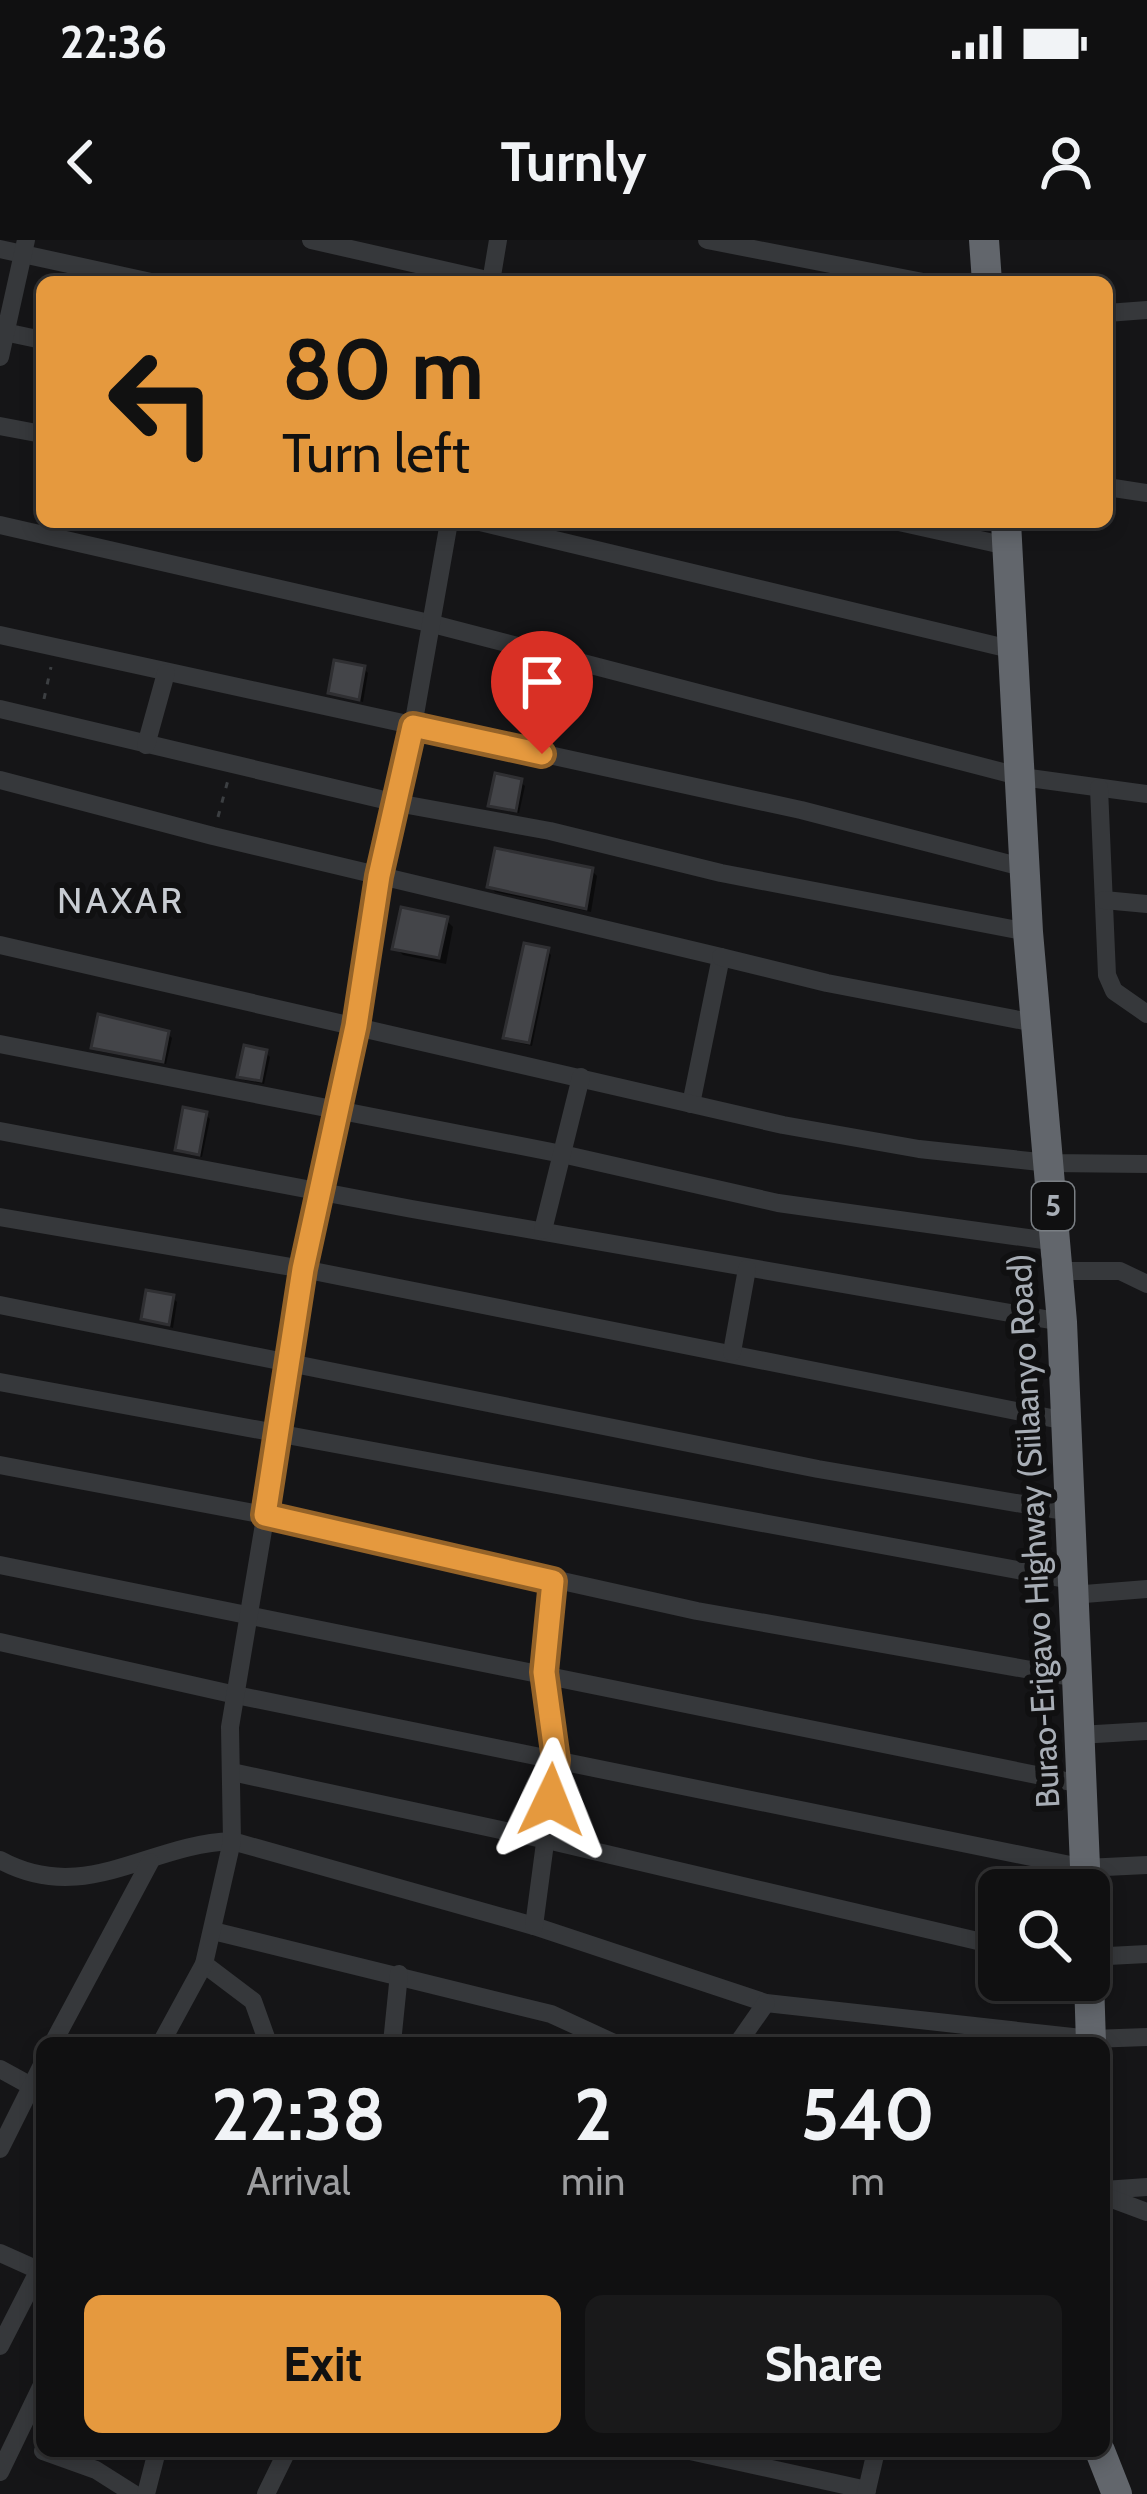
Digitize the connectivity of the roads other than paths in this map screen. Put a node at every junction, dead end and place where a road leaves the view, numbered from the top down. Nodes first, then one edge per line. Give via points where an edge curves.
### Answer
1 (311, 240) edge
2 (498, 240) edge
3 (707, 240) edge
4 (984, 240) edge
5 (24, 247) edge
6 (0, 249) edge
7 (129, 276) edge
8 (466, 276) edge
9 (493, 276) edge
10 (891, 276) edge
11 (987, 276) edge
12 (1147, 310) edge
13 (1113, 313) edge
14 (3, 332) edge
15 (36, 339) edge
16 (0, 358) edge
17 (0, 425) edge
18 (36, 433) edge
19 (1113, 488) edge
20 (1147, 494) edge
21 (0, 525) edge
22 (447, 528) edge
23 (505, 528) edge
24 (952, 528) edge
25 (1006, 534) edge
26 (429, 623) junction
27 (0, 635) edge
28 (1014, 650) junction
29 (166, 673) junction
30 (0, 709) edge
31 (413, 726) junction
32 (146, 746) junction
33 (1022, 777) junction
34 (0, 780) edge
35 (1099, 788) junction
36 (1147, 794) edge
37 (397, 803) junction
38 (1026, 868) junction
39 (379, 876) junction
40 (1104, 900) junction
41 (1147, 904) edge
42 (1028, 932) junction
43 (0, 946) edge
44 (721, 957) junction
45 (1147, 1014) edge
46 (1035, 1023) junction
47 (356, 1026) junction
48 (0, 1044) edge
49 (581, 1078) junction
50 (691, 1104) junction
51 (339, 1110) junction
52 (0, 1131) edge
53 (562, 1154) junction
54 (1048, 1163) junction
55 (1147, 1164) edge
56 (320, 1192) junction
57 (0, 1217) edge
58 (543, 1231) junction
59 (1057, 1256) junction
60 (303, 1269) junction
61 (747, 1269) junction
62 (1147, 1284) edge
63 (0, 1305) edge
64 (1062, 1322) junction
65 (733, 1352) junction
66 (291, 1363) junction
67 (0, 1382) edge
68 (1066, 1421) junction
69 (279, 1432) junction
70 (0, 1465) edge
71 (1069, 1512) junction
72 (265, 1515) junction
73 (0, 1565) edge
74 (553, 1581) junction
75 (1072, 1587) junction
76 (1147, 1589) edge
77 (248, 1617) junction
78 (0, 1642) edge
79 (544, 1672) junction
80 (1076, 1678) junction
81 (236, 1695) junction
82 (1147, 1731) edge
83 (1079, 1735) junction
84 (556, 1760) junction
85 (232, 1772) junction
86 (1081, 1784) junction
87 (547, 1840) junction
88 (232, 1841) junction
89 (0, 1860) edge
90 (150, 1862) junction
91 (1147, 1865) edge
92 (1041, 1869) edge
93 (1085, 1869) edge
94 (1110, 1873) edge
95 (534, 1926) junction
96 (212, 1931) junction
97 (978, 1941) edge
98 (1147, 1954) edge
99 (1110, 1956) edge
100 (204, 1964) junction
101 (399, 1974) junction
102 (1090, 2001) edge
103 (766, 2003) junction
104 (56, 2037) edge
105 (164, 2037) edge
106 (266, 2037) edge
107 (393, 2037) edge
108 (601, 2037) edge
109 (742, 2037) edge
110 (1057, 2037) edge
111 (1091, 2037) edge
112 (1147, 2037) edge
113 (1110, 2040) edge
114 (0, 2069) edge
115 (36, 2089) edge
116 (0, 2149) edge
117 (1147, 2187) edge
118 (1110, 2192) edge
119 (1110, 2196) edge
120 (1147, 2212) edge
121 (0, 2253) edge
122 (36, 2266) edge
123 (36, 2275) edge
124 (0, 2346) edge
125 (36, 2398) edge
126 (16, 2441) junction
127 (36, 2448) edge
128 (60, 2457) edge
129 (102, 2457) edge
130 (155, 2457) edge
131 (284, 2457) edge
132 (716, 2457) edge
133 (875, 2457) edge
134 (1102, 2457) edge
135 (96, 2470) junction
136 (0, 2472) edge
137 (866, 2492) edge
138 (1114, 2493) edge
139 (134, 2494) edge
140 (146, 2494) edge
141 (266, 2494) edge

1 - 8 street
2 - 9 street
3 - 10 street
4 - 11 highway
5 - 6 street
5 - 7 street
5 - 14 street
12 - 13 street
14 - 15 street
14 - 16 street
17 - 18 street
19 - 20 street
21 - 26 street
22 - 26 street
23 - 28 street
24 - 25 street
25 - 28 highway, Burao-Erigavo Highway (Siilaanyo Road) / 5
26 - 31 street
26 - 33 street
27 - 29 street
28 - 33 highway, Burao-Erigavo Highway (Siilaanyo Road) / 5
29 - 31 street
29 - 32 street
30 - 32 street
31 - 37 street
31 - 38 street
32 - 37 street
33 - 35 street
33 - 38 highway, Burao-Erigavo Highway (Siilaanyo Road) / 5
34 - 39 street
35 - 36 street
35 - 40 street
37 - 39 street
37 - 42 street
38 - 42 highway, Burao-Erigavo Highway (Siilaanyo Road) / 5
39 - 44 street
39 - 47 street
40 - 41 street
40 - 45 street via 1114,992
42 - 46 highway, Burao-Erigavo Highway (Siilaanyo Road) / 5
43 - 47 street
44 - 46 street
44 - 50 street
46 - 54 highway, Burao-Erigavo Highway (Siilaanyo Road) / 5
47 - 49 street
47 - 51 street
48 - 51 street
49 - 50 street
49 - 53 street
50 - 54 street via 919,1149
51 - 53 street
51 - 56 street
52 - 56 street
53 - 58 street
53 - 59 street
54 - 55 street
54 - 59 highway, Burao-Erigavo Highway (Siilaanyo Road) / 5
56 - 58 street
56 - 60 street
57 - 60 street
58 - 61 street
59 - 62 street
59 - 64 highway, Burao-Erigavo Highway (Siilaanyo Road) / 5
60 - 65 street
60 - 66 street
61 - 64 street
61 - 65 street
63 - 66 street
64 - 68 highway, Burao-Erigavo Highway (Siilaanyo Road) / 5
65 - 68 street
66 - 69 street
66 - 71 street
67 - 69 street
68 - 71 highway, Burao-Erigavo Highway (Siilaanyo Road) / 5
69 - 72 street
69 - 75 street
70 - 72 street
71 - 75 highway, Burao-Erigavo Highway (Siilaanyo Road) / 5
72 - 74 street
72 - 77 street
73 - 77 street
74 - 79 street
74 - 80 street
75 - 76 street
75 - 80 highway, Burao-Erigavo Highway (Siilaanyo Road) / 5
77 - 79 street
77 - 81 street
78 - 81 street
79 - 84 street
79 - 86 street
80 - 83 highway, Burao-Erigavo Highway (Siilaanyo Road) / 5
81 - 84 street
81 - 85 street
82 - 83 street
83 - 86 highway, Burao-Erigavo Highway (Siilaanyo Road) / 5
84 - 87 street
84 - 92 street
85 - 87 street
85 - 88 street
86 - 93 highway, Burao-Erigavo Highway (Siilaanyo Road) / 5
87 - 95 street
87 - 97 street
88 - 90 street via 200,1842
88 - 95 street
88 - 96 street
89 - 90 street via 54,1878
90 - 104 street
91 - 94 street
95 - 103 street
96 - 100 street
96 - 101 street
98 - 99 street
100 - 105 street
100 - 106 street via 253,2001
101 - 107 street
101 - 108 street via 551,2014
102 - 111 highway
103 - 109 street
103 - 110 street
112 - 113 street
114 - 115 street
115 - 116 street
117 - 118 street
119 - 120 street
121 - 122 street
123 - 124 street
125 - 126 street
126 - 127 street
126 - 136 street
128 - 135 street
129 - 135 street
130 - 140 street
131 - 141 street
132 - 137 street
133 - 137 street
134 - 138 highway
135 - 139 street

